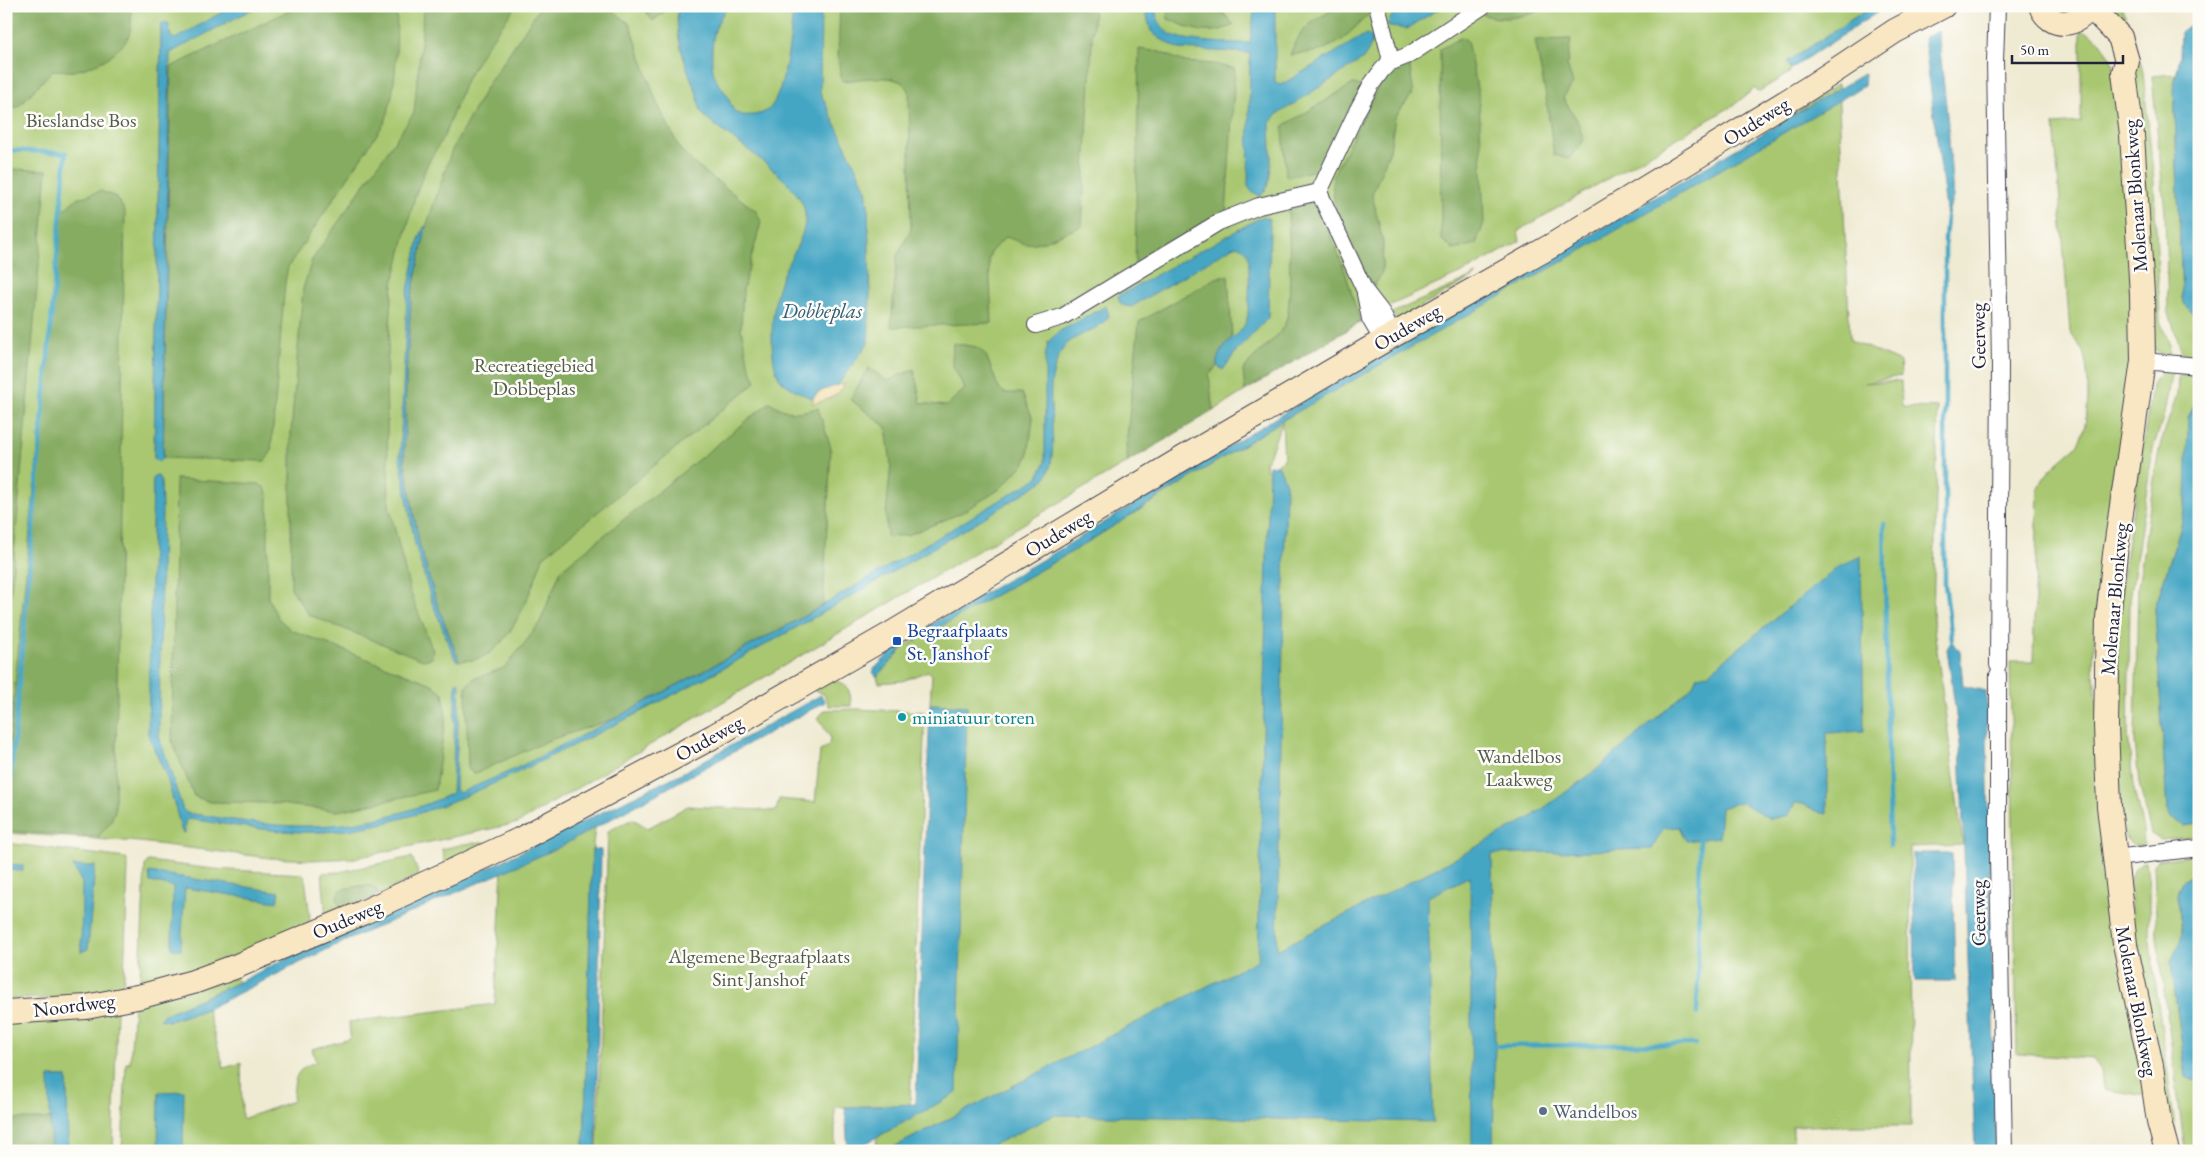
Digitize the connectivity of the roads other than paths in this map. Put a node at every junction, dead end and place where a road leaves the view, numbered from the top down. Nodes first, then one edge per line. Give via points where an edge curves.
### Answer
1 (1377, 6) edge
2 (1483, 6) edge
3 (1943, 6) edge
4 (1997, 6) edge
5 (2041, 6) edge
6 (2087, 10) edge
7 (1389, 63) junction
8 (1319, 192) junction
9 (1036, 325) dead end
10 (1388, 338) junction
11 (2143, 361) junction
12 (2199, 366) edge
13 (2199, 848) edge
14 (2115, 858) junction
15 (142, 996) joint
16 (6, 1012) edge
17 (2159, 1122) junction
18 (2004, 1151) edge
19 (2157, 1151) edge
20 (2167, 1151) edge

1 - 7 street
2 - 7 street via 1409,55
3 - 10 main road, Oudeweg via 1895,31 1809,88 1551,246
4 - 18 street, Geerweg via 2000,365 1998,860
5 - 6 main road via 2046,15 2057,22 2070,23
6 - 11 main road, Molenaar Blonkweg via 2124,73 2132,135
7 - 8 street via 1371,85
8 - 9 street via 1259,206 1220,222 1062,317
8 - 10 street via 1365,291 1382,312
10 - 15 main road, Oudeweg via 891,634 714,736 561,818 362,913 237,966
11 - 12 street
11 - 14 main road, Molenaar Blonkweg via 2108,618 2106,725
13 - 14 street
14 - 17 main road, Molenaar Blonkweg via 2124,944 2151,1066
15 - 16 main road, Noordweg via 86,1006
17 - 19 main road, Molenaar Blonkweg
17 - 20 main road, Molenaar Blonkweg

